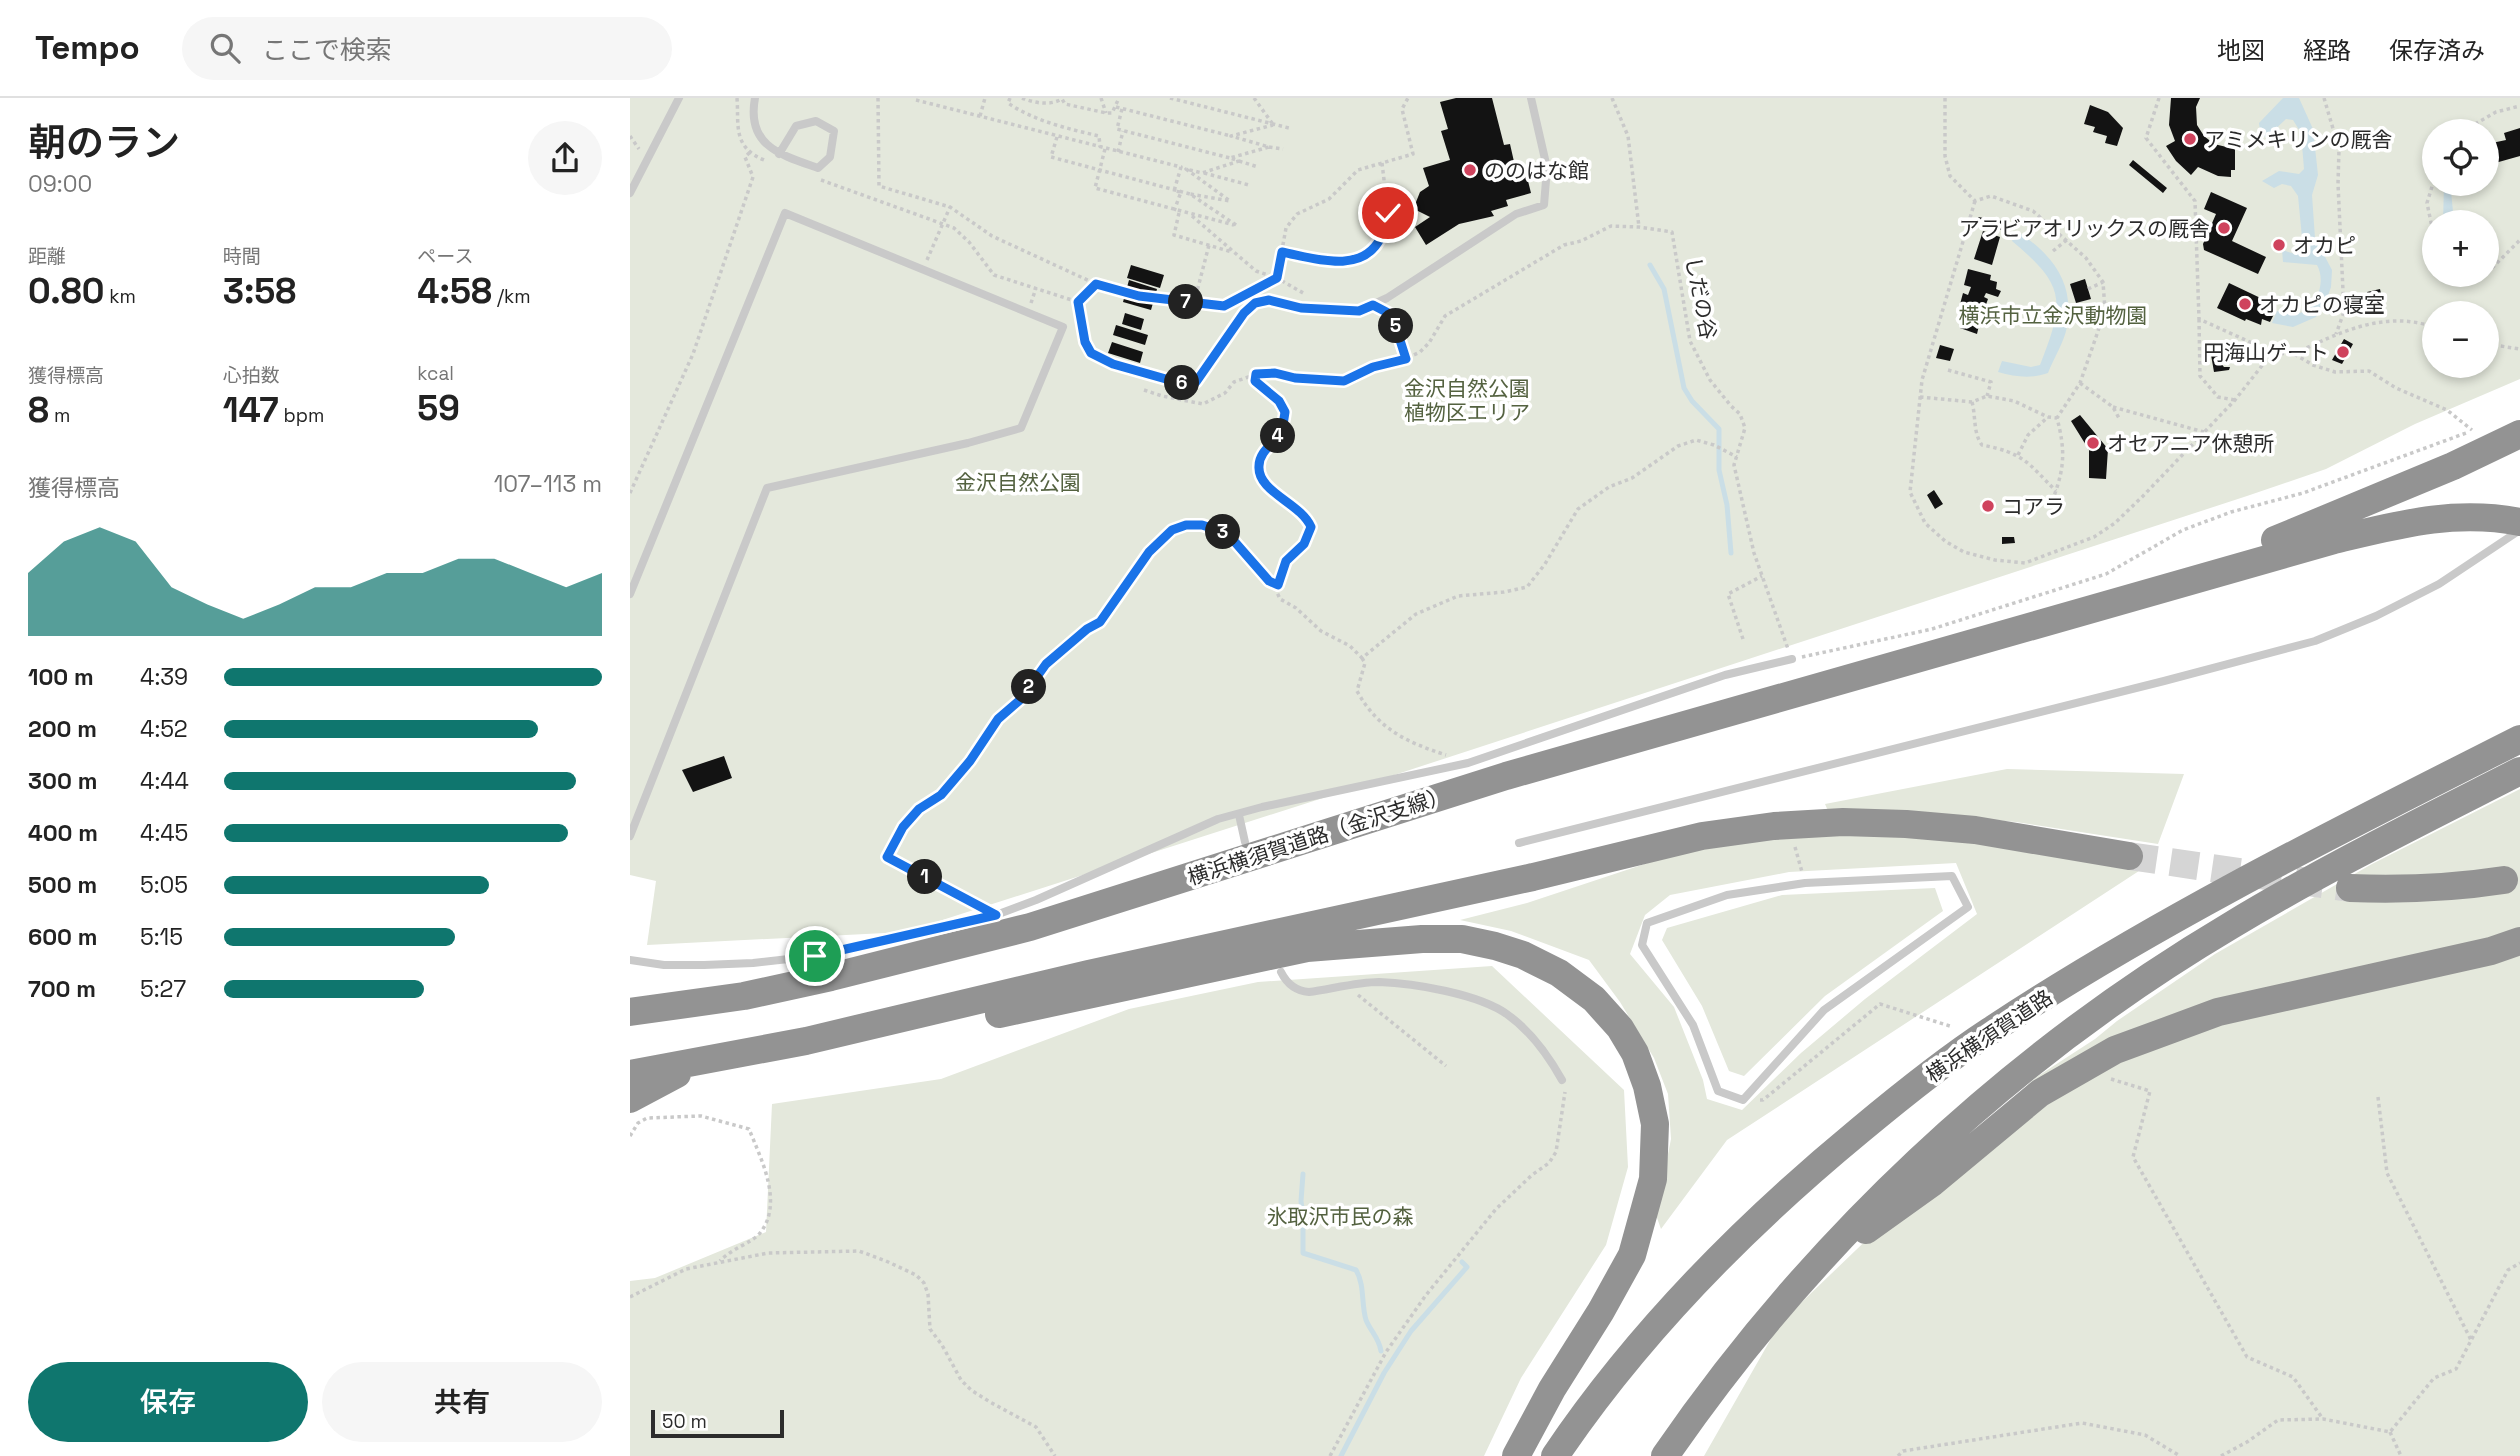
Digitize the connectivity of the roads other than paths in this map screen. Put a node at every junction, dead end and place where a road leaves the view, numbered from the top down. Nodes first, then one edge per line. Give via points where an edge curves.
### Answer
1 (679, 98) edge
2 (755, 98) edge
3 (1531, 98) edge
4 (779, 154) junction
5 (630, 193) edge
6 (1091, 353) road end
7 (2520, 434) edge
8 (2520, 522) edge
9 (2520, 530) edge
10 (630, 594) edge
11 (2001, 635) junction
12 (1792, 659) road end
13 (2520, 739) edge
14 (2520, 771) edge
15 (1239, 815) junction
16 (630, 836) edge
17 (1245, 842) dead end
18 (1518, 843) dead end
19 (2129, 856) tunnel mouth
20 (2504, 880) dead end
21 (1805, 883) joint
22 (2350, 888) tunnel mouth
23 (2520, 941) edge
24 (630, 960) edge
25 (1281, 972) dead end
26 (630, 1003) edge
27 (664, 1007) junction
28 (630, 1012) edge
29 (806, 1041) junction
30 (698, 1063) junction
31 (661, 1069) junction
32 (630, 1074) edge
33 (1562, 1080) road end
34 (630, 1083) edge
35 (630, 1099) edge
36 (1812, 1268) junction
37 (1516, 1456) edge
38 (1555, 1456) edge
39 (1665, 1456) edge

1 - 5 lane
2 - 4 lane via 752,116 764,142
3 - 6 lane via 1547,168 1544,205 1516,214 1387,298 1359,311 1301,308 1269,300 1255,303 1196,382 1180,383
4 - 4 lane via 796,127 816,121 834,131 830,157 817,167
7 - 11 highway via 2254,548
8 - 11 highway via 2469,516 2408,522
9 - 18 lane via 2440,584 2315,641
10 - 16 lane via 785,213 1063,327 1021,428 767,488
11 - 27 highway, 横浜横須賀道路（金沢支線） via 1506,776 1030,927 818,980
12 - 15 lane via 1726,675 1468,763
13 - 38 highway, 横浜横須賀道路 via 2218,895 1989,1032 1905,1093 1745,1231 1621,1368
14 - 36 highway, 横浜横須賀道路 via 2328,869 2140,983 2023,1069 1949,1132
15 - 17 lane
15 - 24 lane via 1218,819 996,915 815,956 704,965
19 - 29 highway via 1975,830 1906,824 1843,822 1714,834
20 - 22 highway via 2402,890
21 - 21 lane via 1727,895 1647,923 1642,945 1693,1025 1718,1091 1743,1100 1824,1010 1968,907 1952,876
23 - 36 highway via 2218,1012 2115,1049 2040,1093 1933,1182
25 - 33 lane via 1285,981 1300,991 1377,982 1446,991 1497,1008 1526,1030
26 - 27 highway
27 - 28 highway, 横浜横須賀道路（金沢支線）
29 - 30 highway
29 - 37 highway via 962,1021 1307,948 1462,939 1523,955 1559,973 1594,999 1635,1053 1655,1124 1653,1179 1632,1255
30 - 31 highway
30 - 35 highway
31 - 32 highway
31 - 34 highway
36 - 39 highway, 横浜横須賀道路

